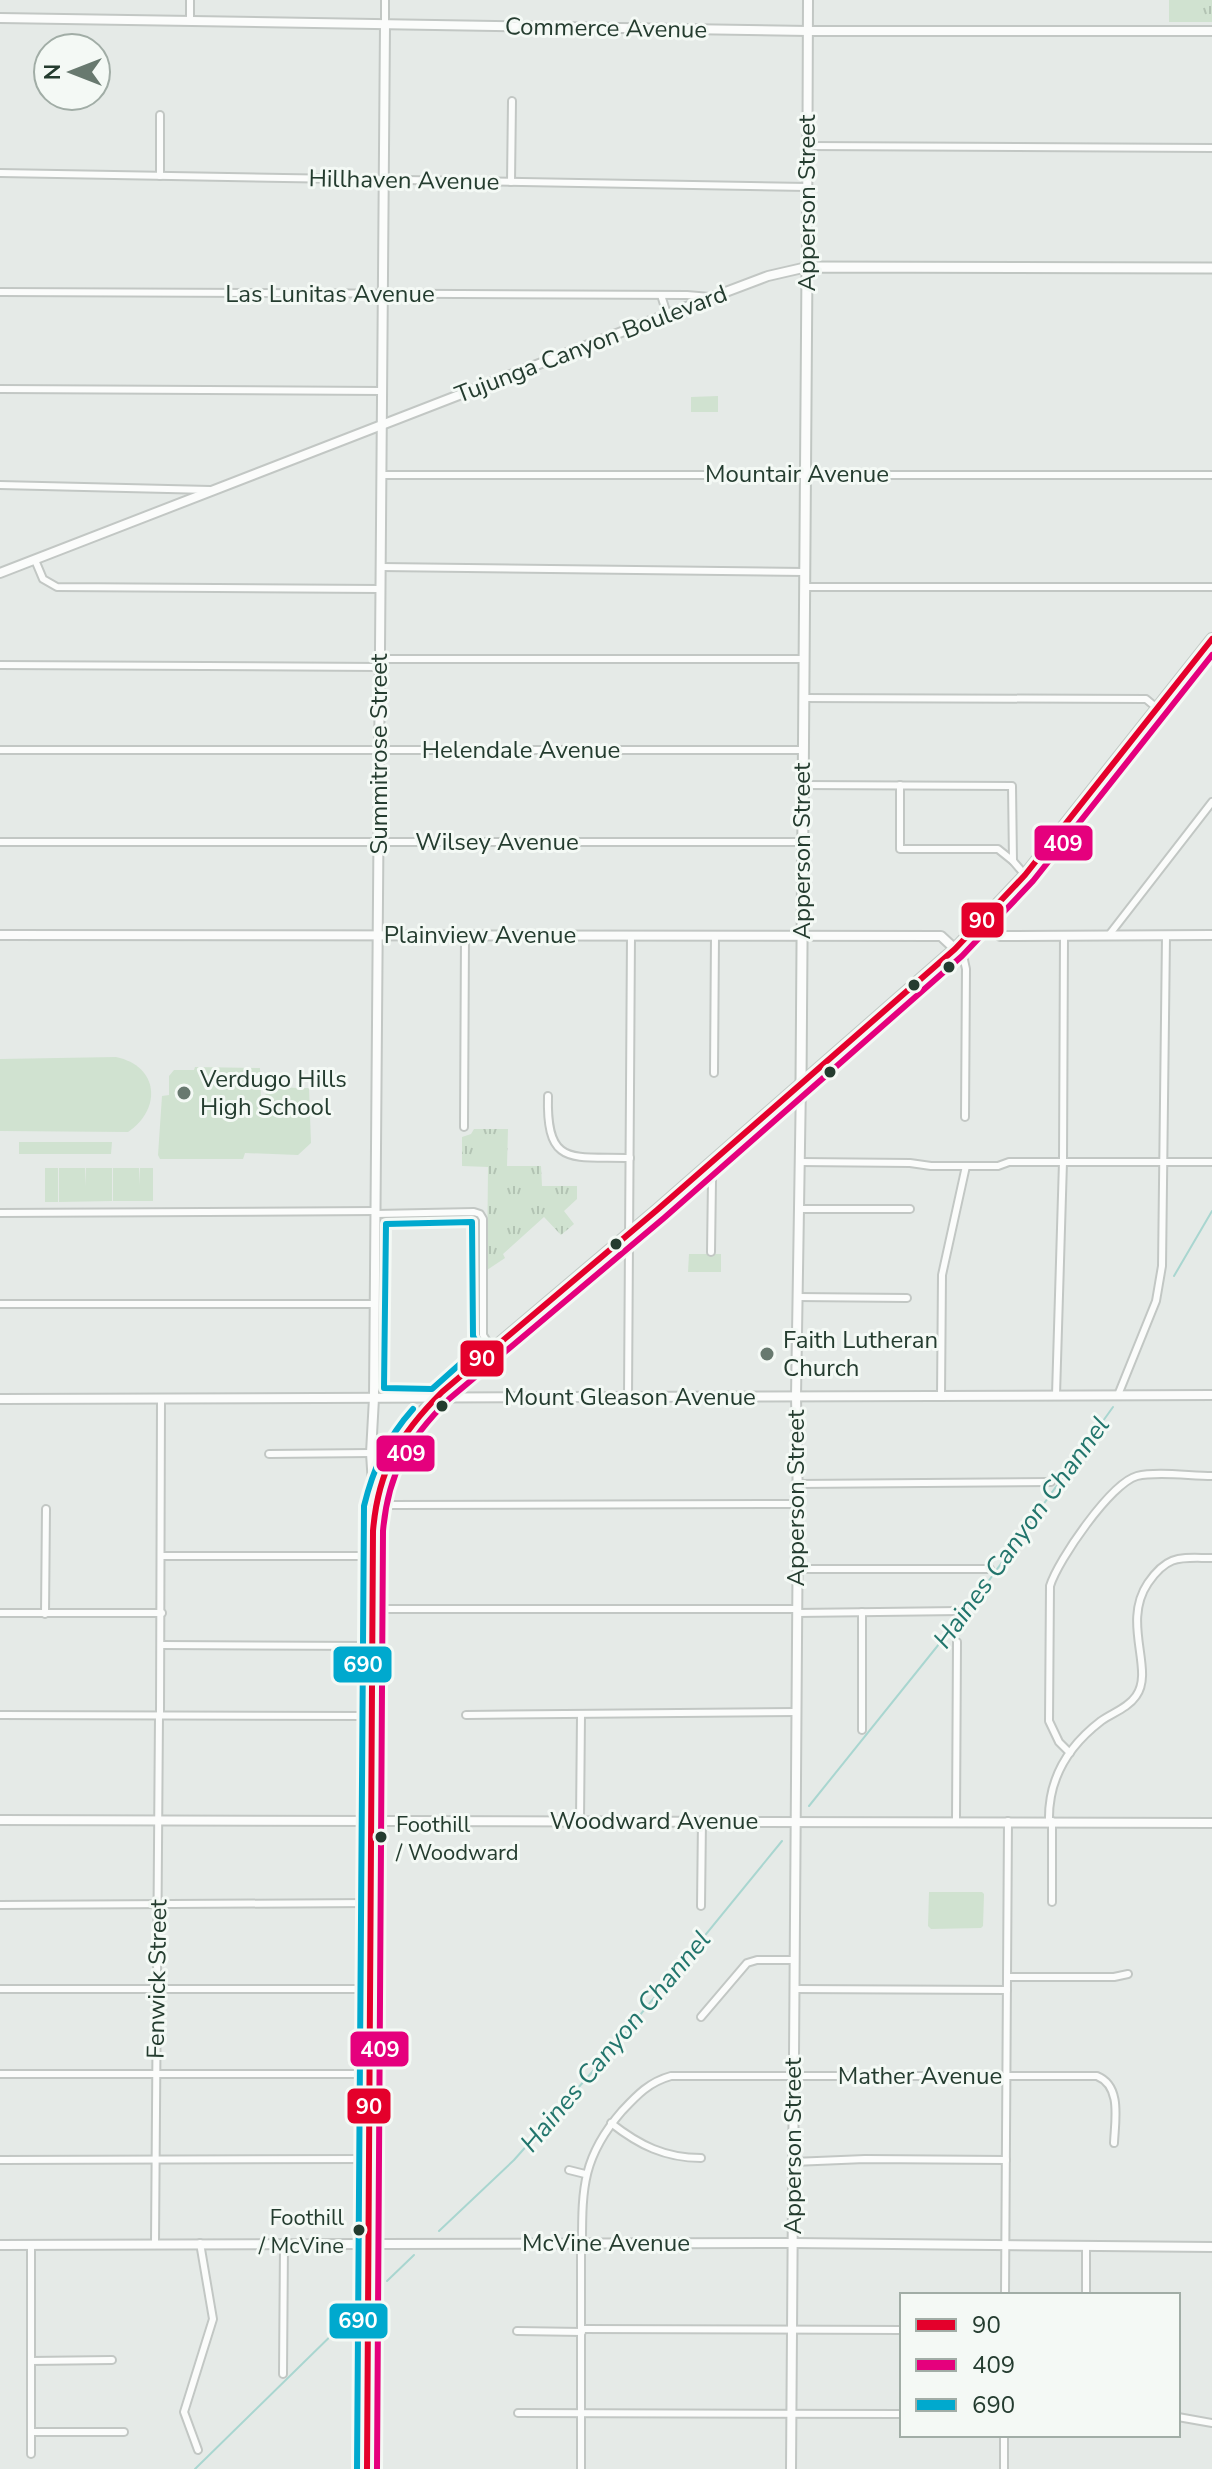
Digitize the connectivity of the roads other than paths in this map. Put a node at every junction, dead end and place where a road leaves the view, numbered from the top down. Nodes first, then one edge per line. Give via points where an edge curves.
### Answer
1 (190, 0) edge
2 (385, 0) edge
3 (808, 0) edge
4 (0, 18) edge
5 (190, 21) junction
6 (385, 25) junction
7 (808, 31) junction
8 (1212, 31) edge
9 (512, 101) dead end
10 (160, 115) dead end
11 (807, 146) junction
12 (1212, 148) edge
13 (0, 173) edge
14 (160, 176) junction
15 (384, 179) junction
16 (511, 182) junction
17 (807, 187) junction
18 (807, 267) junction
19 (1212, 268) edge
20 (0, 292) edge
21 (383, 295) junction
22 (661, 295) junction
23 (714, 298) junction
24 (667, 314) junction
25 (0, 389) edge
26 (382, 391) junction
27 (382, 425) junction
28 (805, 474) junction
29 (381, 475) junction
30 (1212, 475) edge
31 (0, 485) edge
32 (214, 490) junction
33 (35, 560) junction
34 (381, 567) junction
35 (804, 572) junction
36 (0, 573) edge
37 (803, 587) junction
38 (1212, 587) edge
39 (380, 589) junction
40 (1212, 639) edge
41 (803, 659) junction
42 (380, 663) junction
43 (0, 665) edge
44 (803, 698) junction
45 (1158, 709) junction
46 (0, 750) edge
47 (379, 750) junction
48 (802, 750) junction
49 (802, 785) junction
50 (900, 785) junction
51 (1212, 802) edge
52 (0, 842) edge
53 (378, 842) junction
54 (802, 842) junction
55 (1013, 861) junction
56 (1025, 875) junction
57 (982, 921) junction
58 (0, 935) edge
59 (378, 935) junction
60 (465, 935) junction
61 (631, 935) junction
62 (715, 935) junction
63 (1212, 935) edge
64 (801, 936) junction
65 (1064, 936) junction
66 (1108, 936) junction
67 (1166, 936) junction
68 (955, 949) junction
69 (714, 1073) dead end
70 (801, 1083) junction
71 (548, 1096) dead end
72 (965, 1117) dead end
73 (464, 1127) dead end
74 (630, 1158) junction
75 (800, 1162) junction
76 (1063, 1162) junction
77 (1165, 1162) junction
78 (1212, 1162) edge
79 (966, 1166) junction
80 (704, 1168) junction
81 (800, 1209) junction
82 (910, 1209) dead end
83 (376, 1212) junction
84 (0, 1213) edge
85 (629, 1233) junction
86 (711, 1252) dead end
87 (798, 1297) junction
88 (907, 1298) dead end
89 (0, 1304) edge
90 (375, 1304) junction
91 (492, 1349) junction
92 (1056, 1395) junction
93 (1118, 1395) junction
94 (1212, 1395) edge
95 (796, 1396) junction
96 (941, 1396) junction
97 (628, 1397) junction
98 (374, 1398) junction
99 (0, 1399) edge
100 (161, 1399) junction
101 (435, 1399) junction
102 (371, 1453) junction
103 (269, 1454) dead end
104 (1212, 1476) edge
105 (1051, 1482) dead end
106 (798, 1484) junction
107 (374, 1504) junction
108 (798, 1504) junction
109 (46, 1509) dead end
110 (162, 1556) junction
111 (373, 1556) junction
112 (1212, 1558) edge
113 (797, 1569) junction
114 (990, 1569) dead end
115 (373, 1609) junction
116 (797, 1611) junction
117 (960, 1611) dead end
118 (862, 1612) junction
119 (0, 1613) edge
120 (162, 1613) junction
121 (45, 1614) junction
122 (957, 1642) dead end
123 (161, 1645) junction
124 (373, 1646) junction
125 (796, 1712) junction
126 (0, 1715) edge
127 (160, 1715) junction
128 (466, 1715) dead end
129 (581, 1715) junction
130 (372, 1716) junction
131 (862, 1730) dead end
132 (1070, 1753) junction
133 (0, 1820) edge
134 (702, 1820) junction
135 (796, 1820) junction
136 (956, 1820) junction
137 (159, 1821) junction
138 (580, 1821) junction
139 (1008, 1821) junction
140 (1051, 1821) junction
141 (372, 1822) junction
142 (1212, 1823) edge
143 (1052, 1902) dead end
144 (371, 1903) junction
145 (158, 1904) junction
146 (0, 1905) edge
147 (701, 1906) dead end
148 (794, 1960) junction
149 (1128, 1974) dead end
150 (1007, 1977) junction
151 (0, 1989) edge
152 (157, 1989) junction
153 (370, 1989) junction
154 (794, 1989) junction
155 (1007, 1990) junction
156 (701, 2017) dead end
157 (0, 2074) edge
158 (156, 2074) junction
159 (369, 2074) junction
160 (794, 2075) junction
161 (1006, 2076) junction
162 (611, 2123) junction
163 (1114, 2143) dead end
164 (701, 2158) dead end
165 (155, 2159) junction
166 (369, 2159) junction
167 (0, 2160) edge
168 (1006, 2160) junction
169 (793, 2162) junction
170 (569, 2170) dead end
171 (585, 2174) junction
172 (155, 2243) junction
173 (200, 2243) junction
174 (284, 2243) junction
175 (368, 2243) junction
176 (582, 2243) junction
177 (793, 2243) junction
178 (31, 2244) junction
179 (1006, 2244) junction
180 (0, 2245) edge
181 (1086, 2245) junction
182 (1212, 2247) edge
183 (1005, 2293) edge
184 (1086, 2293) edge
185 (582, 2330) junction
186 (792, 2330) junction
187 (900, 2330) edge
188 (517, 2331) dead end
189 (112, 2360) dead end
190 (31, 2361) junction
191 (283, 2374) dead end
192 (518, 2413) dead end
193 (581, 2413) junction
194 (791, 2414) junction
195 (900, 2414) edge
196 (1180, 2417) edge
197 (1212, 2423) edge
198 (31, 2432) junction
199 (124, 2432) dead end
200 (1004, 2437) edge
201 (198, 2450) dead end
202 (31, 2454) dead end
203 (367, 2469) edge
204 (581, 2469) edge
205 (791, 2469) edge
206 (1004, 2469) edge

1 - 5 street
2 - 6 street, Summitrose Street
3 - 7 street, Apperson Street
4 - 5 street, Commerce Avenue
5 - 6 street, Commerce Avenue
6 - 7 street, Commerce Avenue
6 - 15 street, Summitrose Street
7 - 8 street, Commerce Avenue
7 - 11 street, Apperson Street
9 - 16 street
10 - 14 street
11 - 12 street
11 - 17 street, Apperson Street
13 - 14 street, Hillhaven Avenue
14 - 15 street, Hillhaven Avenue
15 - 16 street, Hillhaven Avenue
15 - 21 street, Summitrose Street
16 - 17 street, Hillhaven Avenue
17 - 18 street, Apperson Street
18 - 19 main road, Tujunga Canyon Boulevard
18 - 23 street, Tujunga Canyon Boulevard
18 - 28 main road, Apperson Street
20 - 21 street, Las Lunitas Avenue
21 - 22 street, Las Lunitas Avenue
21 - 26 street, Summitrose Street
22 - 23 street, Las Lunitas Avenue
22 - 24 street
23 - 24 street, Tujunga Canyon Boulevard
24 - 27 street, Tujunga Canyon Boulevard
25 - 26 street
26 - 27 street, Summitrose Street
27 - 29 street, Summitrose Street
27 - 32 street, Tujunga Canyon Boulevard
28 - 29 street, Mountair Avenue
28 - 30 street, Mountair Avenue
28 - 35 main road, Apperson Street
29 - 34 street, Summitrose Street
31 - 32 street
32 - 33 street, Tujunga Canyon Boulevard
33 - 36 street, Tujunga Canyon Boulevard
33 - 39 street via 43,579 57,587
34 - 35 street
34 - 39 street, Summitrose Street
35 - 37 main road, Apperson Street
37 - 38 street
37 - 41 main road, Apperson Street
39 - 42 street, Summitrose Street
40 - 45 main road
41 - 42 street
41 - 44 main road, Apperson Street
42 - 43 street
42 - 47 street, Summitrose Street
44 - 45 street via 1146,699
44 - 48 main road, Apperson Street
45 - 56 main road
46 - 47 street, Helendale Avenue
47 - 48 street, Helendale Avenue
47 - 53 street, Summitrose Street
48 - 49 main road, Apperson Street
49 - 50 street
49 - 54 main road, Apperson Street
50 - 55 street via 900,849 998,849
50 - 55 street via 1012,786
51 - 66 street
52 - 53 street, Wilsey Avenue
53 - 54 street, Wilsey Avenue
53 - 59 street, Summitrose Street
54 - 64 main road, Apperson Street
55 - 56 street
56 - 57 main road
57 - 65 street via 1000,936
57 - 68 main road
58 - 59 street, Plainview Avenue
59 - 60 street, Plainview Avenue
59 - 83 street, Summitrose Street
60 - 61 street, Plainview Avenue
60 - 73 street
61 - 62 street, Plainview Avenue
61 - 74 street
62 - 64 street, Plainview Avenue
62 - 69 street
63 - 67 street
64 - 68 street, Plainview Avenue via 941,936
64 - 70 main road, Apperson Street
65 - 66 street
65 - 76 street
66 - 67 street
67 - 77 street
68 - 70 main road
68 - 72 street via 966,969
70 - 75 street, Apperson Street
70 - 80 main road
71 - 74 street via 547,1127 561,1151 577,1157
74 - 85 street
75 - 79 street
75 - 81 street, Apperson Street
76 - 77 street
76 - 79 street
76 - 92 street
77 - 78 street
77 - 93 street via 1159,1288
79 - 96 street via 942,1275
80 - 85 main road
80 - 86 street via 712,1180
81 - 82 street
81 - 87 street, Apperson Street
83 - 84 street
83 - 90 street, Summitrose Street
83 - 91 street via 480,1214 483,1335
85 - 91 main road
85 - 97 street
87 - 88 street
87 - 95 street, Apperson Street
89 - 90 street
90 - 98 street, Summitrose Street
91 - 101 main road
92 - 93 street, Mount Gleason Avenue
92 - 96 street, Mount Gleason Avenue
93 - 94 street, Mount Gleason Avenue
95 - 96 street, Mount Gleason Avenue
95 - 97 street, Mount Gleason Avenue
95 - 106 street, Apperson Street
97 - 101 street, Mount Gleason Avenue
98 - 100 street, Mount Gleason Avenue
98 - 101 street, Mount Gleason Avenue
98 - 102 street, Summitrose Street
99 - 100 street, Mount Gleason Avenue
100 - 110 street, Fenwick Street
101 - 107 main road via 392,1451
102 - 103 street
102 - 107 street, Summitrose Street
104 - 132 street via 1142,1475 1123,1482 1054,1576 1049,1721
105 - 106 street
106 - 108 street, Apperson Street
107 - 108 street
107 - 111 main road
108 - 113 street, Apperson Street
109 - 121 street
110 - 111 street
110 - 120 street, Fenwick Street
111 - 115 main road
112 - 132 street via 1174,1559 1159,1568 1137,1603 1139,1691
113 - 114 street
113 - 116 street, Apperson Street
115 - 116 street
115 - 124 main road
116 - 118 street
116 - 125 street, Apperson Street
117 - 118 street
118 - 131 street
119 - 121 street
120 - 121 street
120 - 123 street, Fenwick Street
122 - 136 street
123 - 124 street
123 - 127 street, Fenwick Street
124 - 130 main road
125 - 129 street
125 - 135 street, Apperson Street
126 - 127 street
127 - 130 street
127 - 137 street, Fenwick Street
128 - 129 street
129 - 138 street
130 - 141 main road
132 - 140 street via 1052,1783
133 - 137 street, Woodward Avenue
134 - 135 street, Woodward Avenue
134 - 138 street, Woodward Avenue
134 - 147 street
135 - 136 street, Woodward Avenue
135 - 148 street, Apperson Street
136 - 139 street, Woodward Avenue
137 - 141 street, Woodward Avenue
137 - 145 street, Fenwick Street
138 - 141 street, Woodward Avenue
139 - 140 street, Woodward Avenue
139 - 150 street
140 - 142 street, Woodward Avenue
140 - 143 street
141 - 144 main road
144 - 145 street
144 - 153 main road
145 - 146 street
145 - 152 street, Fenwick Street
148 - 154 street, Apperson Street
148 - 156 street via 747,1963
149 - 150 street
150 - 155 street
151 - 152 street
152 - 153 street
152 - 158 street, Fenwick Street
153 - 159 main road
154 - 155 street
154 - 160 street, Apperson Street
155 - 161 street
157 - 158 street
158 - 159 street
158 - 165 street, Fenwick Street
159 - 166 main road
160 - 161 street, Mather Avenue
160 - 162 street, Mather Avenue via 671,2076 640,2092
160 - 169 street, Apperson Street
161 - 163 street, Mather Avenue via 1097,2076 1109,2084 1114,2099
161 - 168 street
162 - 164 street via 656,2151
162 - 171 street, Mather Avenue
165 - 166 street
165 - 167 street
165 - 172 street, Fenwick Street
166 - 175 main road
168 - 169 street
168 - 179 street
169 - 177 street, Apperson Street
170 - 171 street
171 - 176 street, Mather Avenue
172 - 173 street, McVine Avenue
172 - 178 street, McVine Avenue
173 - 174 street, McVine Avenue
173 - 201 street via 213,2323 184,2412
174 - 175 street, McVine Avenue
174 - 191 street
175 - 176 street, McVine Avenue
175 - 203 main road
176 - 177 street, McVine Avenue
176 - 185 street, Mather Avenue
177 - 179 street, McVine Avenue
177 - 186 street, Apperson Street
178 - 180 street, McVine Avenue
178 - 190 street
179 - 181 street, McVine Avenue
179 - 183 street
181 - 182 street, McVine Avenue
181 - 184 street
185 - 186 street
185 - 188 street
185 - 193 street, Mather Avenue
186 - 187 street
186 - 194 street, Apperson Street
189 - 190 street
190 - 198 street
192 - 193 street
193 - 194 street
193 - 204 street, Mather Avenue
194 - 195 street
194 - 205 street, Apperson Street
196 - 197 street
198 - 199 street
198 - 202 street
200 - 206 street

